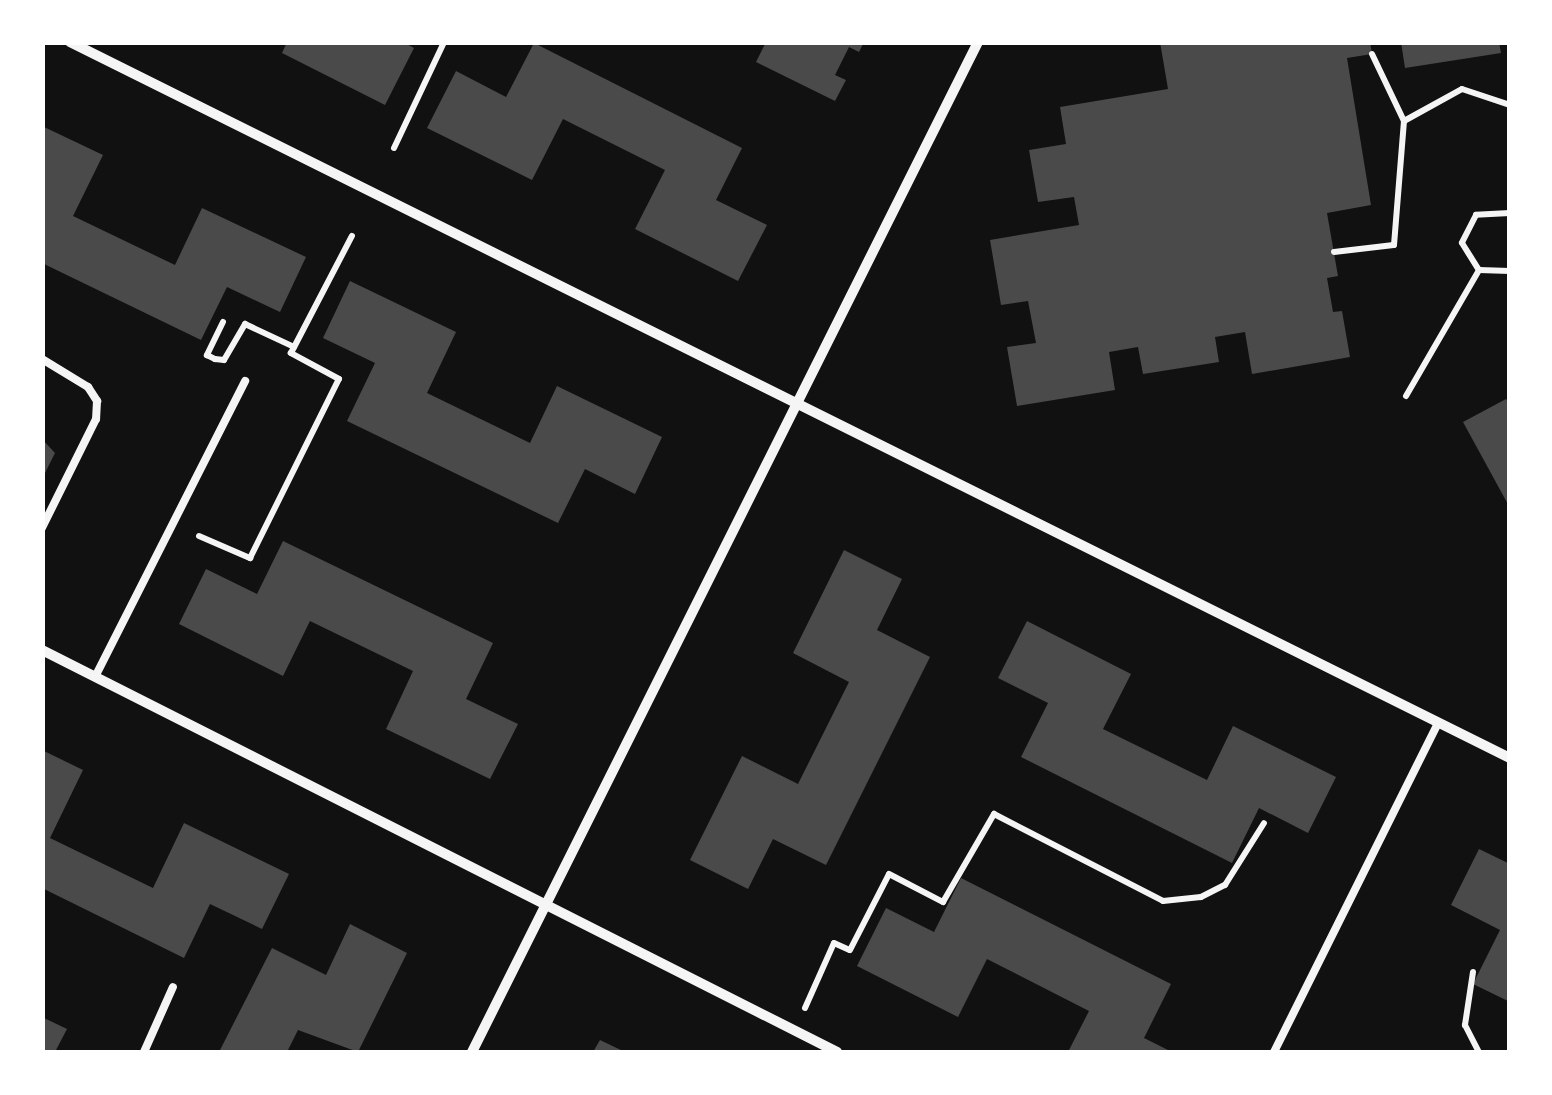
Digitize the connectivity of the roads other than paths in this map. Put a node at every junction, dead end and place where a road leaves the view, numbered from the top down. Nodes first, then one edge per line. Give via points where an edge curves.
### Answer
1 (70, 42) edge
2 (978, 42) edge
3 (42, 359) edge
4 (245, 381) dead end
5 (800, 407) junction
6 (42, 528) edge
7 (42, 650) edge
8 (95, 677) junction
9 (1438, 723) junction
10 (1510, 758) edge
11 (546, 905) junction
12 (172, 987) dead end
13 (144, 1052) edge
14 (472, 1052) edge
15 (837, 1052) edge
16 (1274, 1052) edge

1 - 5 street
2 - 5 street
3 - 6 lane via 88,386 97,401 96,418
4 - 8 lane
5 - 9 street
5 - 11 street
7 - 8 street
8 - 11 street
9 - 10 street
9 - 16 lane
11 - 14 street
11 - 15 street
12 - 13 lane

